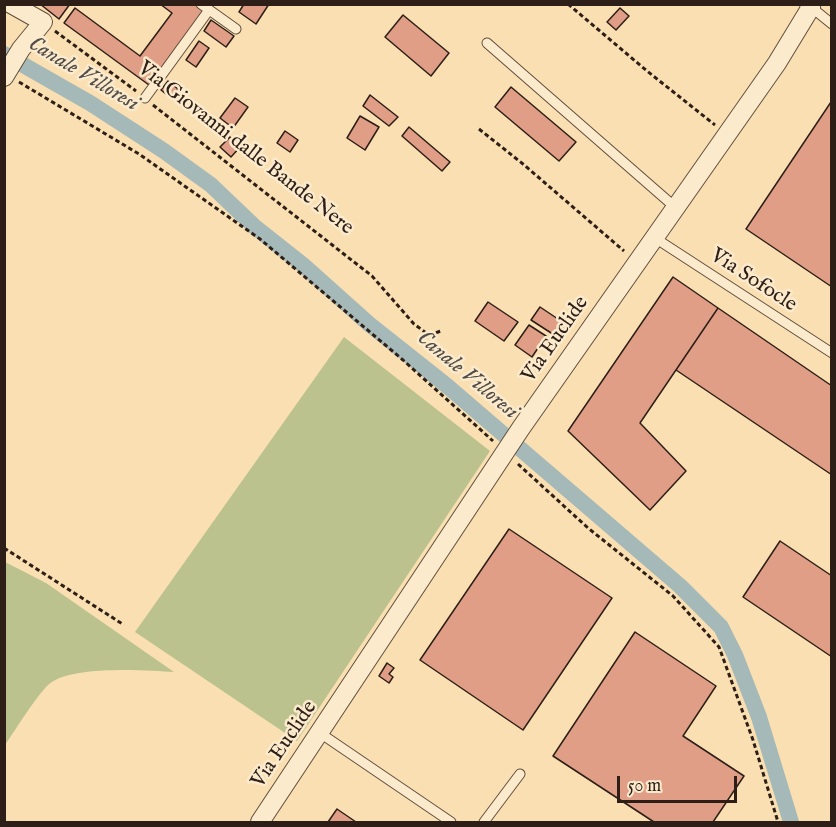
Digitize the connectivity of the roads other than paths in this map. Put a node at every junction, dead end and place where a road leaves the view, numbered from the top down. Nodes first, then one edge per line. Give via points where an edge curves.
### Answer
1 (11, 4) edge
2 (810, 6) edge
3 (205, 7) edge
4 (831, 24) edge
5 (236, 29) dead end
6 (488, 43) dead end
7 (6, 74) edge
8 (145, 98) road end
9 (676, 208) junction
10 (656, 238) junction
11 (831, 353) edge
12 (320, 733) junction
13 (520, 774) dead end
14 (260, 822) edge
15 (451, 822) edge
16 (484, 822) edge

1 - 7 street via 43,22
2 - 4 lane
2 - 9 street, Via Euclide via 777,63
3 - 5 lane
3 - 8 lane
6 - 9 lane
9 - 10 street, Via Euclide
10 - 11 lane, Via Sofocle
10 - 12 street, Via Euclide via 521,428
12 - 14 street, Via Euclide
12 - 15 lane
13 - 16 lane

